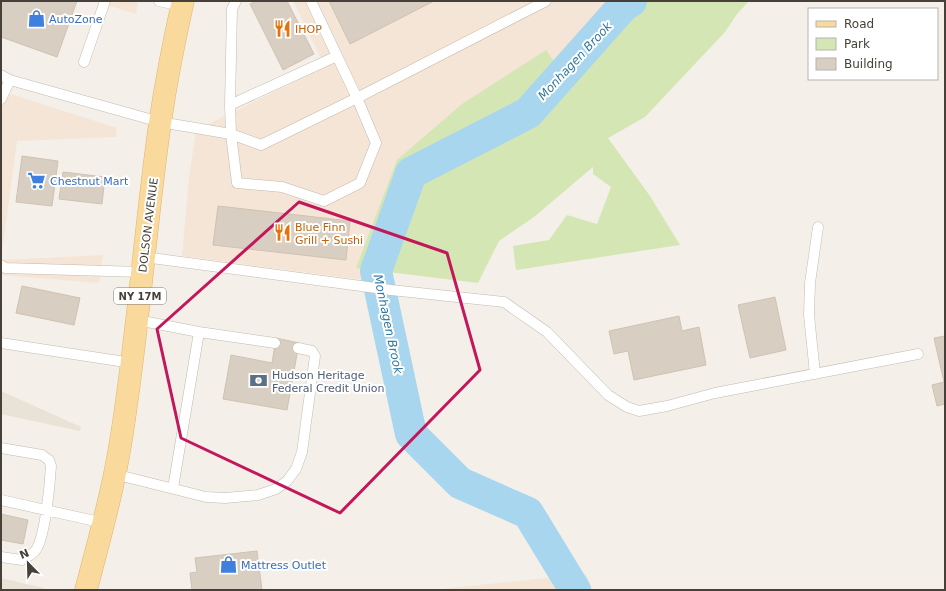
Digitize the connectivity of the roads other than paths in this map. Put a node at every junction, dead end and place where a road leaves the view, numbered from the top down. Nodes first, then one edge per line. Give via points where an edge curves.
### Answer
1 (105, 1) edge
2 (159, 1) edge
3 (236, 1) edge
4 (311, 1) edge
5 (546, 1) edge
6 (182, 4) edge
7 (337, 56) junction
8 (84, 62) dead end
9 (6, 78) edge
10 (357, 98) junction
11 (1, 99) edge
12 (230, 105) junction
13 (160, 122) junction
14 (231, 134) junction
15 (818, 227) dead end
16 (143, 264) junction
17 (1, 265) edge
18 (137, 320) junction
19 (199, 332) junction
20 (1, 343) edge
21 (275, 343) dead end
22 (298, 348) dead end
23 (918, 354) dead end
24 (132, 363) junction
25 (815, 374) junction
26 (1, 448) edge
27 (114, 474) junction
28 (173, 488) junction
29 (1, 500) edge
30 (46, 510) junction
31 (104, 523) junction
32 (1, 557) edge
33 (86, 590) edge

1 - 8 lane
2 - 6 lane
3 - 12 lane via 232,9
4 - 7 lane
5 - 10 lane
6 - 13 main road, DOLSON AVENUE / NY 17M via 173,41
7 - 10 lane
7 - 12 lane
9 - 11 lane
9 - 13 lane
10 - 14 lane via 261,145
10 - 14 lane via 376,143 360,183 324,201 282,188 237,184
12 - 14 lane
13 - 14 lane
13 - 16 main road, DOLSON AVENUE / NY 17M
15 - 25 lane via 810,283 809,315
16 - 17 lane via 5,268
16 - 18 main road, DOLSON AVENUE / NY 17M
16 - 25 lane via 504,302 547,332 608,395 639,411
18 - 19 lane
18 - 24 main road, DOLSON AVENUE / NY 17M
19 - 21 lane
19 - 28 lane
20 - 24 lane
22 - 28 lane via 312,351 316,356 302,452 296,469 287,481 276,489 258,495 225,498 206,497
23 - 25 lane
24 - 27 main road, DOLSON AVENUE / NY 17M
26 - 30 lane via 42,455 49,460 51,466
27 - 28 lane
27 - 31 main road, DOLSON AVENUE / NY 17M
29 - 30 lane
30 - 31 lane
30 - 32 lane via 36,551 22,560
31 - 33 main road, DOLSON AVENUE / NY 17M

